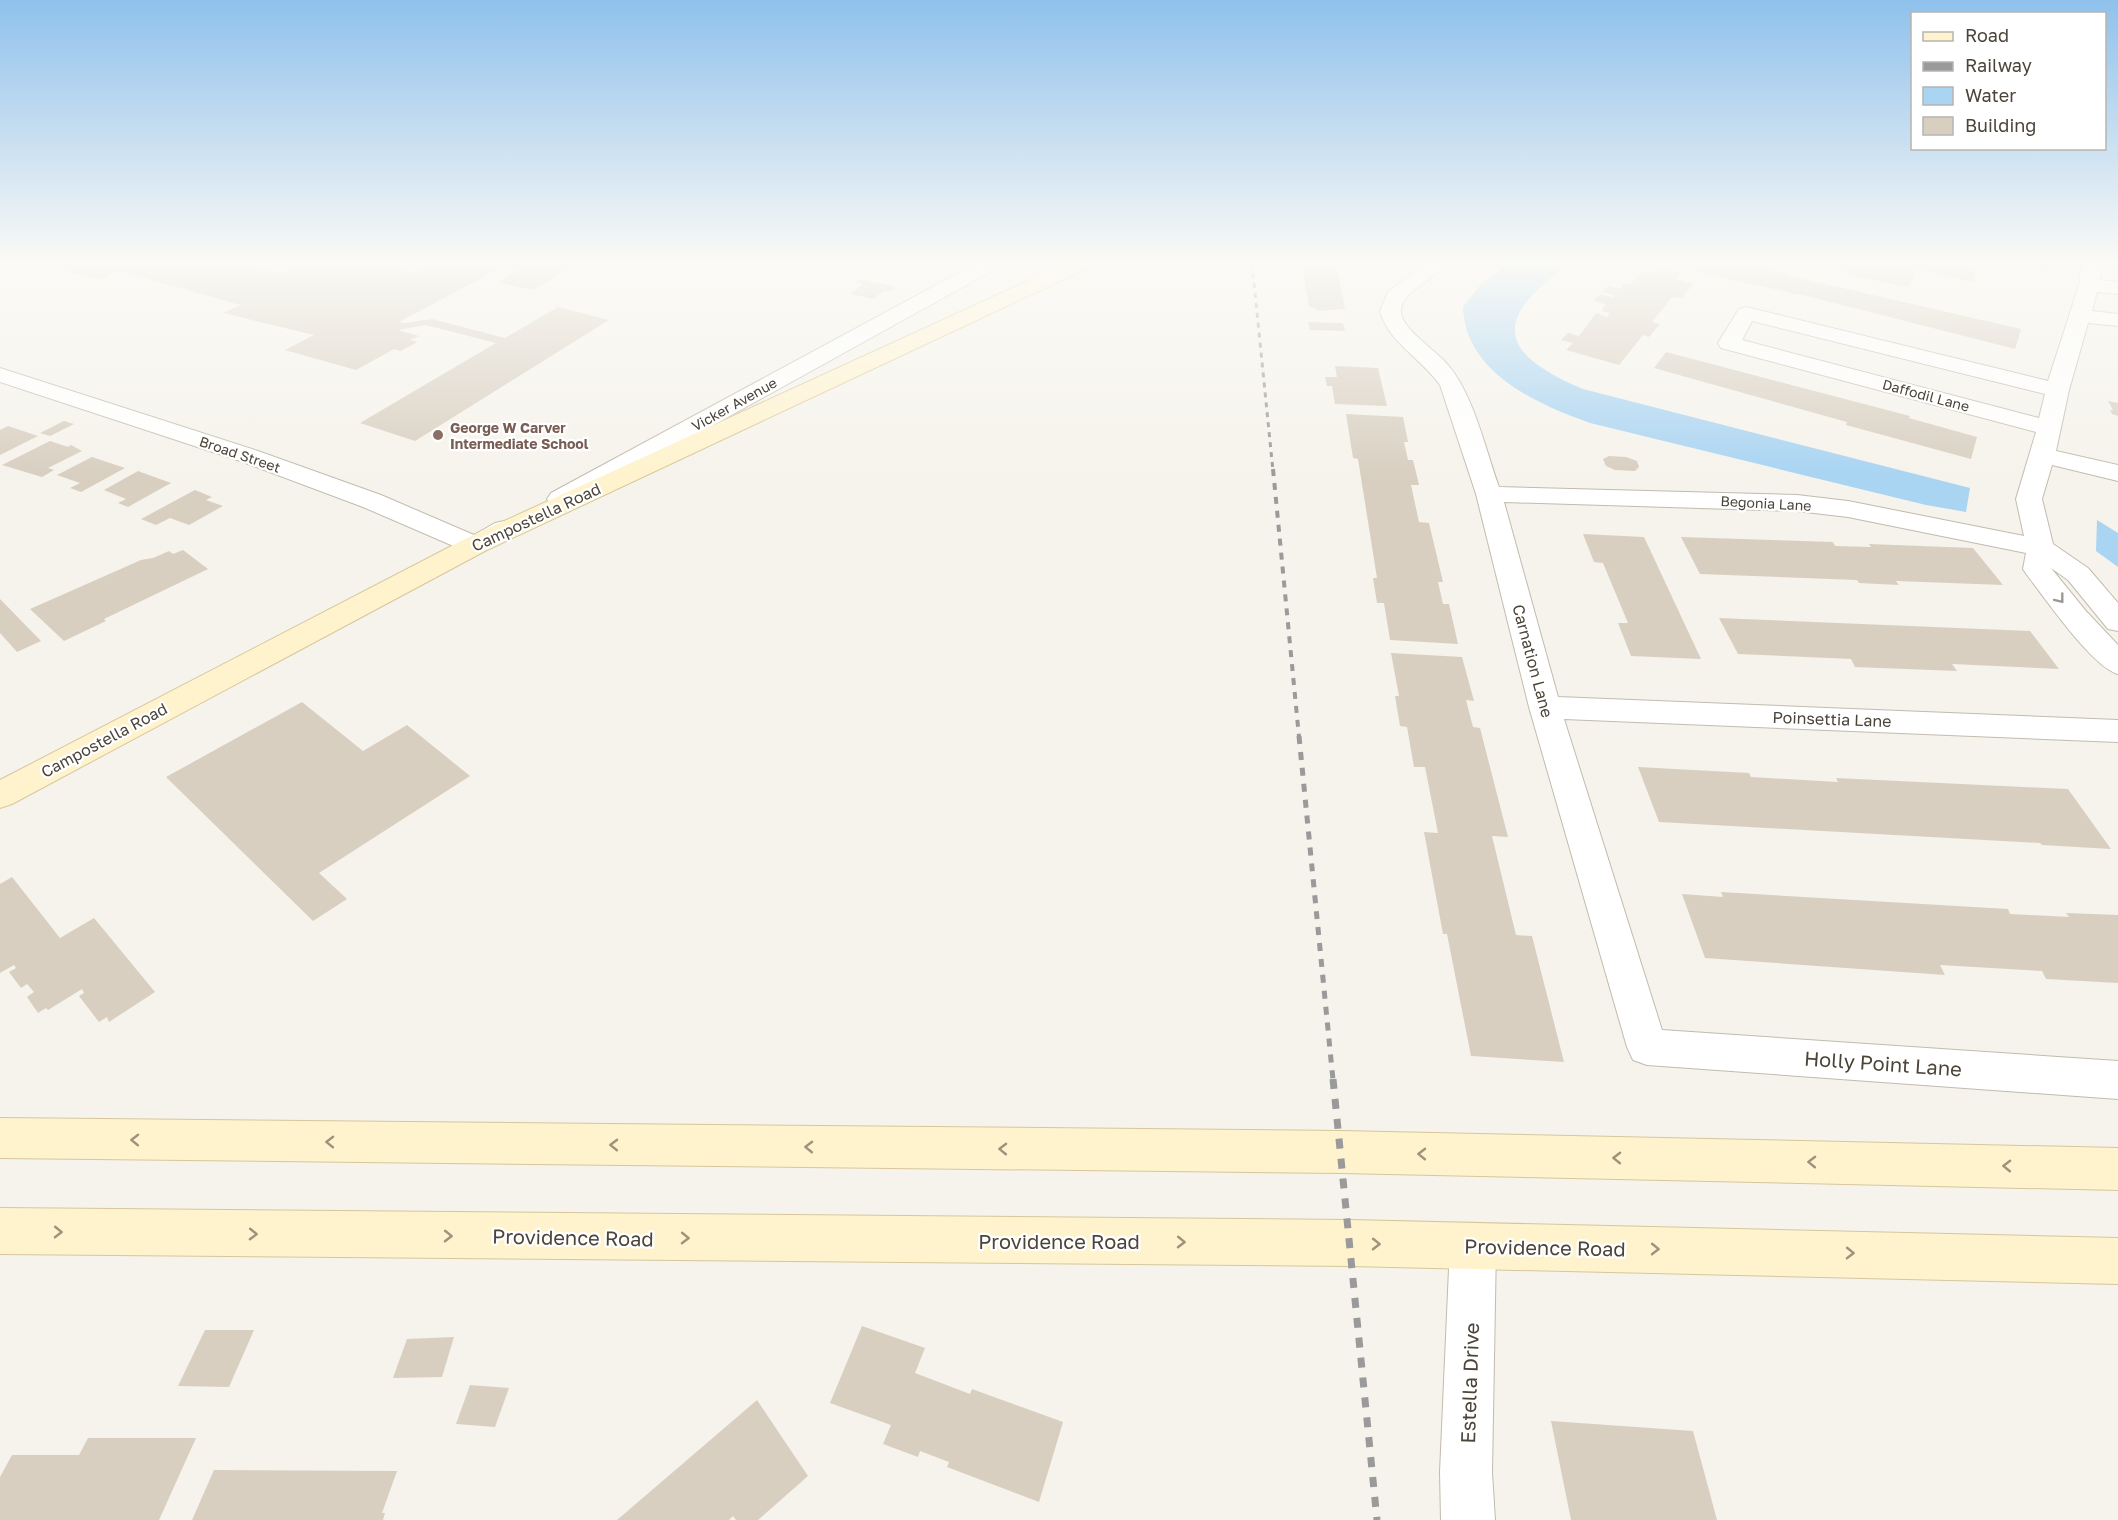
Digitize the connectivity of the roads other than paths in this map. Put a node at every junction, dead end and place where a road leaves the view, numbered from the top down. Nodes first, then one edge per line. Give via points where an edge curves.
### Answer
1 (862, 334) edge
2 (930, 334) edge
3 (1402, 334) edge
4 (1734, 334) edge
5 (1831, 334) edge
6 (2074, 334) edge
7 (0, 375) edge
8 (2057, 390) junction
9 (2048, 428) junction
10 (2043, 455) junction
11 (2118, 473) edge
12 (1489, 494) junction
13 (475, 545) junction
14 (2040, 548) junction
15 (2118, 621) edge
16 (2118, 664) edge
17 (1545, 707) junction
18 (2118, 731) edge
19 (0, 795) edge
20 (1647, 1047) joint
21 (2118, 1080) edge
22 (0, 1138) edge
23 (2118, 1169) edge
24 (0, 1231) edge
25 (1473, 1245) junction
26 (2118, 1261) edge
27 (1468, 1520) edge

1 - 13 street, Vicker Avenue
2 - 13 main road, Campostella Road
3 - 12 street, Carnation Lane via 1439,368 1451,385
4 - 9 street, Daffodil Lane via 1729,343
5 - 8 street, Daffodil Lane
6 - 8 street
7 - 13 street, Broad Street via 249,456 372,501
8 - 9 street
9 - 10 street
10 - 11 street
10 - 14 street via 2029,499
12 - 14 street, Begonia Lane via 1797,503 1848,509
12 - 17 street, Carnation Lane
13 - 19 main road, Campostella Road
14 - 15 street via 2078,574
14 -> 16 street via 2037,569
17 - 18 street, Poinsettia Lane
17 - 20 street, Carnation Lane
20 - 21 street, Holly Point Lane
23 -> 22 main road via 1353,1152
24 -> 25 main road, Providence Road
25 -> 26 main road, Providence Road
25 - 27 street, Estella Drive

